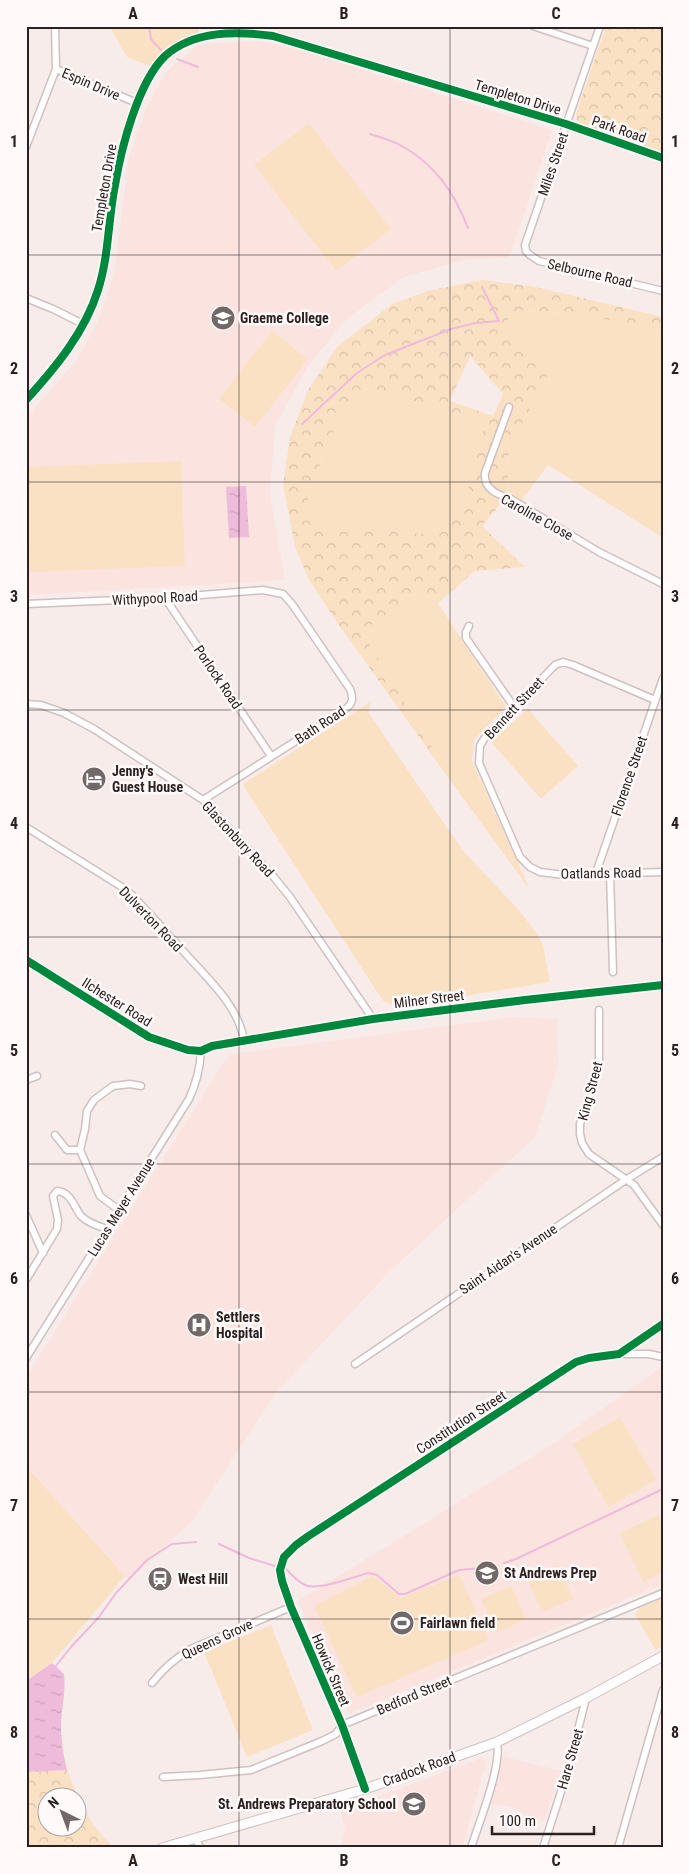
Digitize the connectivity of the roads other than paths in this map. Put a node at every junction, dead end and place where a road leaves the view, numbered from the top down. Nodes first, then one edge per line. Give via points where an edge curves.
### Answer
1 (55, 26) edge
2 (258, 26) edge
3 (532, 26) edge
4 (600, 26) edge
5 (257, 34) junction
6 (593, 46) junction
7 (56, 69) junction
8 (137, 104) junction
9 (566, 124) junction
10 (26, 148) edge
11 (663, 158) edge
12 (525, 245) joint
13 (663, 291) edge
14 (26, 298) edge
15 (83, 324) junction
16 (26, 400) edge
17 (509, 407) dead end
18 (663, 584) edge
19 (283, 594) joint
20 (165, 598) junction
21 (26, 604) edge
22 (469, 626) dead end
23 (663, 678) edge
24 (655, 700) junction
25 (26, 704) edge
26 (514, 707) junction
27 (271, 756) junction
28 (203, 800) junction
29 (26, 827) edge
30 (540, 872) joint
31 (663, 872) edge
32 (596, 873) junction
33 (610, 873) junction
34 (26, 960) edge
35 (613, 972) dead end
36 (663, 985) edge
37 (599, 1010) dead end
38 (373, 1019) junction
39 (244, 1040) junction
40 (201, 1051) junction
41 (37, 1076) dead end
42 (26, 1080) edge
43 (141, 1086) dead end
44 (55, 1134) dead end
45 (80, 1150) junction
46 (663, 1156) edge
47 (627, 1179) junction
48 (119, 1210) junction
49 (26, 1215) edge
50 (663, 1224) edge
51 (107, 1229) junction
52 (43, 1253) junction
53 (26, 1280) edge
54 (663, 1324) edge
55 (618, 1354) junction
56 (26, 1358) edge
57 (663, 1358) edge
58 (355, 1364) dead end
59 (282, 1559) joint
60 (663, 1593) edge
61 (290, 1607) junction
62 (663, 1656) edge
63 (152, 1683) dead end
64 (663, 1690) edge
65 (586, 1698) junction
66 (342, 1726) junction
67 (497, 1742) junction
68 (163, 1777) dead end
69 (365, 1789) junction
70 (196, 1838) junction
71 (162, 1848) edge
72 (200, 1848) edge
73 (471, 1848) edge
74 (543, 1848) edge
75 (618, 1848) edge

1 - 7 street, Espin Drive
2 - 5 street
3 - 6 street
4 - 6 street, Miles Street
5 - 8 street, Templeton Drive via 214,35 173,50 157,65
5 - 9 street, Templeton Drive via 305,45
6 - 9 street, Miles Street
7 - 8 street, Espin Drive
7 - 10 street
8 - 15 street, Templeton Drive via 114,186 103,272
9 - 11 street, Park Road
9 - 12 street, Miles Street
12 - 13 street, Selbourne Road via 526,251 539,261
14 - 15 street
15 - 16 street, Templeton Drive via 69,349
17 - 18 street, Caroline Close via 484,480 488,486 498,495 511,499 599,552
19 - 20 street, Withypool Road via 263,590
19 - 27 street, Bath Road via 350,689 353,702
20 - 21 street, Withypool Road
20 - 27 street, Porlock Road
22 - 26 street via 466,638
23 - 24 street, Florence Street
24 - 26 street, Bennett Street via 563,662 555,665
24 - 32 street, Florence Street
25 - 28 street, Glastonbury Road via 64,713
26 - 30 street, Bennett Street via 484,739 478,763 520,856
27 - 28 street, Bath Road
28 - 38 street, Glastonbury Road via 273,876
29 - 39 street, Dulverton Road via 132,895 208,978 238,1019
30 - 32 street, Oatlands Road via 564,875
31 - 33 street, Oatlands Road
32 - 33 street, Oatlands Road
33 - 35 street
34 - 40 street, Ilchester Road via 149,1037
36 - 38 street, Milner Street
37 - 47 street, King Street via 599,1068 580,1124 580,1134 589,1154
38 - 39 street, Milner Street
39 - 40 street, Milner Street
40 - 48 street, Lucas Meyer Avenue via 196,1086
41 - 42 street
43 - 45 street via 113,1086 94,1100 87,1110
44 - 45 street via 67,1150
45 - 48 street via 100,1196
46 - 47 street, Saint Aidan's Avenue
47 - 50 street, King Street via 640,1190
47 - 58 street, Saint Aidan's Avenue
48 - 51 street, Lucas Meyer Avenue
49 - 52 street
51 - 52 street via 87,1221 70,1197 57,1191 53,1196 58,1224
51 - 56 street, Lucas Meyer Avenue
52 - 53 street
54 - 55 street, Constitution Street
55 - 57 street via 649,1354
55 - 59 street, Constitution Street via 576,1362 307,1537
59 - 61 street, Howick Street via 280,1570
60 - 66 street, Bedford Street
61 - 63 street, Queens Grove via 191,1648 161,1671
61 - 66 street, Howick Street
62 - 65 main road, Cradock Road
64 - 75 street
65 - 67 main road, Cradock Road
65 - 74 street, Hare Street via 568,1770
66 - 68 street, Bedford Street via 336,1734 322,1741 251,1770
66 - 69 street, Howick Street
67 - 69 main road, Cradock Road
67 - 73 street via 499,1750 494,1776
69 - 70 main road, Cradock Road
70 - 71 main road, Cradock Road
70 - 72 street

